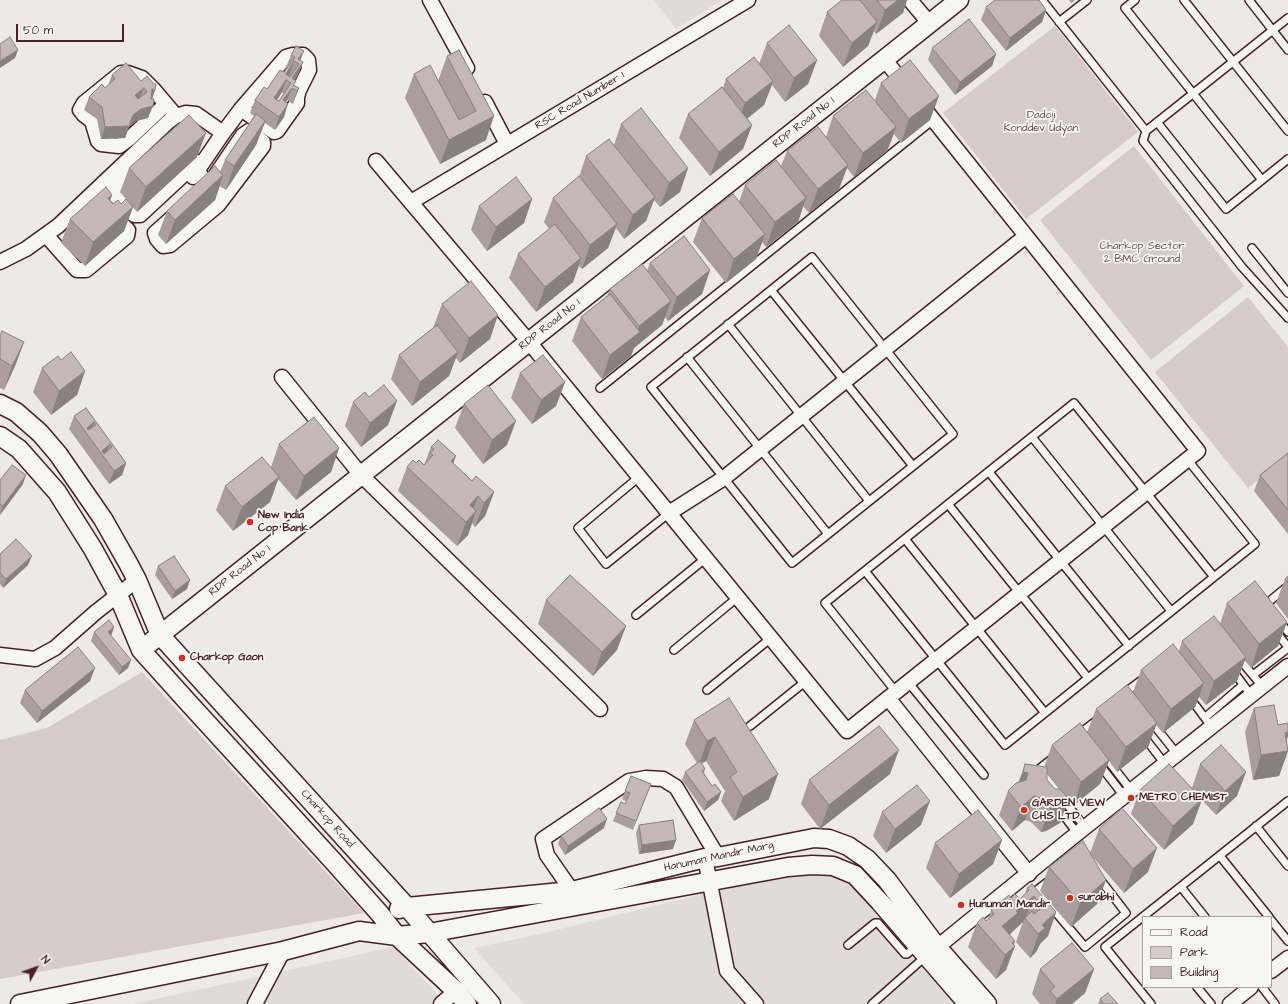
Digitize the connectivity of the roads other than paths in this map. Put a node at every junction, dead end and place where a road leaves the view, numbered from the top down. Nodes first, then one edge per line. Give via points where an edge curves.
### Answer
1 (430, 0) edge
2 (748, 0) edge
3 (910, 0) edge
4 (960, 0) edge
5 (1042, 0) edge
6 (1087, 0) edge
7 (1135, 0) edge
8 (1184, 0) edge
9 (1249, 0) edge
10 (1288, 18) edge
11 (1059, 22) junction
12 (930, 24) junction
13 (1273, 30) junction
14 (1288, 50) edge
15 (884, 59) junction
16 (1233, 62) junction
17 (1194, 93) junction
18 (166, 104) junction
19 (241, 108) junction
20 (176, 116) junction
21 (933, 120) junction
22 (1157, 122) junction
23 (1146, 131) junction
24 (1288, 131) edge
25 (223, 133) junction
26 (507, 144) junction
27 (196, 150) edge
28 (1288, 160) edge
29 (147, 161) edge
30 (376, 161) dead end
31 (1262, 180) junction
32 (209, 185) junction
33 (107, 188) junction
34 (91, 195) junction
35 (223, 198) junction
36 (193, 199) edge
37 (411, 202) junction
38 (182, 209) edge
39 (46, 235) junction
40 (1026, 236) junction
41 (1252, 248) dead end
42 (0, 262) edge
43 (771, 290) junction
44 (1288, 293) edge
45 (1288, 318) edge
46 (728, 324) junction
47 (529, 342) junction
48 (885, 349) junction
49 (687, 357) junction
50 (282, 377) dead end
51 (844, 381) junction
52 (600, 388) dead end
53 (0, 404) edge
54 (801, 416) junction
55 (0, 436) edge
56 (1032, 437) junction
57 (760, 448) junction
58 (1188, 460) junction
59 (913, 466) junction
60 (989, 472) junction
61 (360, 475) junction
62 (639, 477) junction
63 (724, 478) junction
64 (1146, 493) junction
65 (869, 501) junction
66 (948, 504) junction
67 (669, 513) junction
68 (1103, 526) junction
69 (828, 534) junction
70 (906, 539) junction
71 (706, 558) junction
72 (1060, 561) junction
73 (865, 571) junction
74 (1214, 578) junction
75 (137, 580) junction
76 (1288, 586) edge
77 (1020, 593) junction
78 (118, 595) junction
79 (738, 597) junction
80 (1171, 611) junction
81 (636, 615) dead end
82 (977, 627) junction
83 (1274, 629) edge
84 (1288, 632) edge
85 (160, 636) junction
86 (771, 638) junction
87 (1129, 646) junction
88 (1288, 648) edge
89 (141, 650) junction
90 (674, 650) dead end
91 (1234, 651) edge
92 (0, 656) edge
93 (936, 660) junction
94 (1229, 666) edge
95 (1288, 666) edge
96 (1151, 672) edge
97 (1253, 675) junction
98 (1088, 678) junction
99 (806, 681) junction
100 (908, 682) junction
101 (1252, 689) junction
102 (707, 690) dead end
103 (892, 695) junction
104 (1132, 698) edge
105 (600, 709) dead end
106 (1045, 713) junction
107 (1147, 716) edge
108 (1101, 717) edge
109 (1211, 722) junction
110 (750, 726) dead end
111 (1141, 733) edge
112 (1061, 751) edge
113 (1177, 754) junction
114 (1096, 760) edge
115 (1165, 764) junction
116 (984, 775) dead end
117 (1128, 793) junction
118 (1288, 801) edge
119 (1053, 802) edge
120 (1256, 826) junction
121 (1076, 836) junction
122 (1220, 856) junction
123 (712, 858) junction
124 (1288, 866) edge
125 (1094, 872) edge
126 (1028, 874) junction
127 (1056, 875) edge
128 (710, 881) junction
129 (1181, 887) junction
130 (572, 891) junction
131 (407, 907) junction
132 (380, 914) junction
133 (1146, 916) edge
134 (1204, 916) edge
135 (1268, 916) edge
136 (1142, 919) edge
137 (1272, 921) edge
138 (359, 931) junction
139 (429, 933) junction
140 (397, 936) junction
141 (1288, 941) edge
142 (848, 945) dead end
143 (927, 949) junction
144 (283, 950) junction
145 (1288, 958) edge
146 (1272, 970) edge
147 (1198, 988) edge
148 (1251, 988) edge
149 (1263, 988) edge
150 (461, 998) edge
151 (20, 1004) edge
152 (255, 1004) edge
153 (442, 1004) edge
154 (491, 1004) edge
155 (756, 1004) edge
156 (872, 1004) edge
157 (968, 1004) edge
158 (987, 1004) edge
159 (1151, 1004) edge
160 (1211, 1004) edge
161 (1230, 1004) edge
162 (1275, 1004) edge

1 - 26 street
2 - 26 street, RSC Road Number 1
3 - 12 street
4 - 12 street, RDP Road No 1
5 - 11 lane
6 - 11 lane
7 - 17 lane via 1125,8
8 - 16 lane
9 - 13 lane
10 - 13 lane
11 - 23 lane
12 - 15 street, RDP Road No 1
13 - 14 lane
13 - 16 lane
15 - 21 street
15 - 47 street, RDP Road No 1
16 - 17 lane
16 - 24 lane
17 - 22 lane
17 - 31 lane
18 - 18 street via 142,78 121,73 84,103 80,110 92,121 101,144 119,146
18 - 20 street
19 - 19 street via 286,57 303,55 308,60 309,70 299,90 298,103 277,131 274,132
19 - 25 street
20 - 25 street via 186,112 196,114
20 - 33 street
21 - 40 street
21 - 52 lane
22 - 23 lane
22 - 31 lane via 1226,209
23 - 45 lane via 1143,141 1242,267
25 - 32 street via 195,174
26 - 37 street, RSC Road Number 1
27 - 33 street via 201,155 199,160 140,215 134,215
28 - 31 lane
29 - 33 street
30 - 37 street
32 - 35 street
32 - 35 street via 243,135 249,131 263,142 263,146
32 - 36 street
33 - 34 street
34 - 39 street
34 - 39 street via 128,230 127,236 86,270 77,270
35 - 38 street via 170,245 163,246 155,234
37 - 47 street
39 - 42 street
40 - 48 street
40 - 58 street via 1198,451
41 - 44 lane
43 - 46 lane
43 - 48 lane via 812,257
43 - 51 lane
46 - 49 lane
46 - 54 lane
47 - 61 street, RDP Road No 1
47 - 62 street
48 - 51 street
48 - 59 lane via 953,434
49 - 57 lane
49 - 63 lane via 651,387
50 - 61 street
51 - 54 street
51 - 59 lane
53 - 75 street via 16,412 40,433 58,454 103,519
54 - 57 street
54 - 65 lane
55 - 78 street via 18,449 57,492
56 - 60 lane
56 - 64 lane via 1074,404
56 - 68 lane
57 - 63 street
57 - 69 lane
58 - 64 street
58 - 74 lane via 1255,544
59 - 65 lane
60 - 66 lane
60 - 72 lane
61 - 85 street, RDP Road No 1
61 - 105 street
62 - 67 street
62 - 67 lane via 578,528 606,564
63 - 67 street
63 - 69 lane via 792,563
64 - 68 street
64 - 74 lane
65 - 69 lane
66 - 70 lane
66 - 77 lane
67 - 71 street
68 - 72 street
68 - 80 lane
70 - 73 lane
70 - 82 lane
71 - 79 street
71 - 81 lane
72 - 77 street
72 - 87 lane
73 - 93 lane
73 - 103 lane via 825,603
74 - 80 lane
75 - 78 street
75 - 85 street
76 - 84 lane via 1266,604
77 - 82 street
77 - 98 lane
78 - 89 street
78 - 92 street via 55,648 36,659
79 - 86 street
79 - 90 lane
80 - 87 lane
82 - 93 street
82 - 106 lane
83 - 88 lane
85 - 89 street, RDP Road No 1
85 - 131 street, Charkop Road
86 - 99 street
86 - 102 lane
87 - 98 lane
88 - 97 lane
89 - 132 street
91 - 97 lane
93 - 100 street
93 - 106 lane via 1005,745
94 - 101 lane
95 - 101 street
96 - 104 lane via 1127,692
97 - 101 lane
98 - 106 lane
99 - 103 street via 847,731
99 - 110 lane
100 - 103 street
100 - 116 lane
101 - 109 street
103 - 126 street
107 - 113 lane
108 - 117 lane via 1084,730
109 - 109 lane via 1187,692
109 - 113 street
111 - 115 lane
112 - 121 lane via 1039,769
113 - 115 street
114 - 117 lane
115 - 117 street
117 - 121 street
118 - 120 lane
119 - 121 lane
120 - 122 lane
120 - 124 lane
121 - 126 street
122 - 129 lane
122 - 135 lane
123 - 128 street
123 - 130 street, Hanuman Mandir Marg
123 - 130 street via 676,787 663,779 629,781 543,839 547,855
123 - 143 street, Hanuman Mandir Marg via 814,838 829,838 848,846 867,859 887,880
125 - 127 lane via 1126,913 1085,947 1037,890
126 - 143 street
128 - 139 street
128 - 143 street via 788,867 833,866 855,876
128 - 155 street via 727,971
129 - 133 lane
129 - 134 lane
130 - 131 street, Hanuman Mandir Marg
131 - 132 street, Hanuman Mandir Marg
131 - 139 street, Charkop Road
132 - 138 street
132 - 140 street
136 - 159 lane via 1105,947
137 - 141 lane
138 - 140 street
138 - 144 street
139 - 140 street
139 - 154 street, Charkop Road
140 - 150 street
142 - 143 lane via 878,923 905,954
143 - 156 lane
143 - 157 street
143 - 158 street, Hanuman Mandir Marg
144 - 151 street
144 - 152 street
145 - 146 street
147 - 160 lane
148 - 161 street
149 - 162 lane
150 - 153 street

